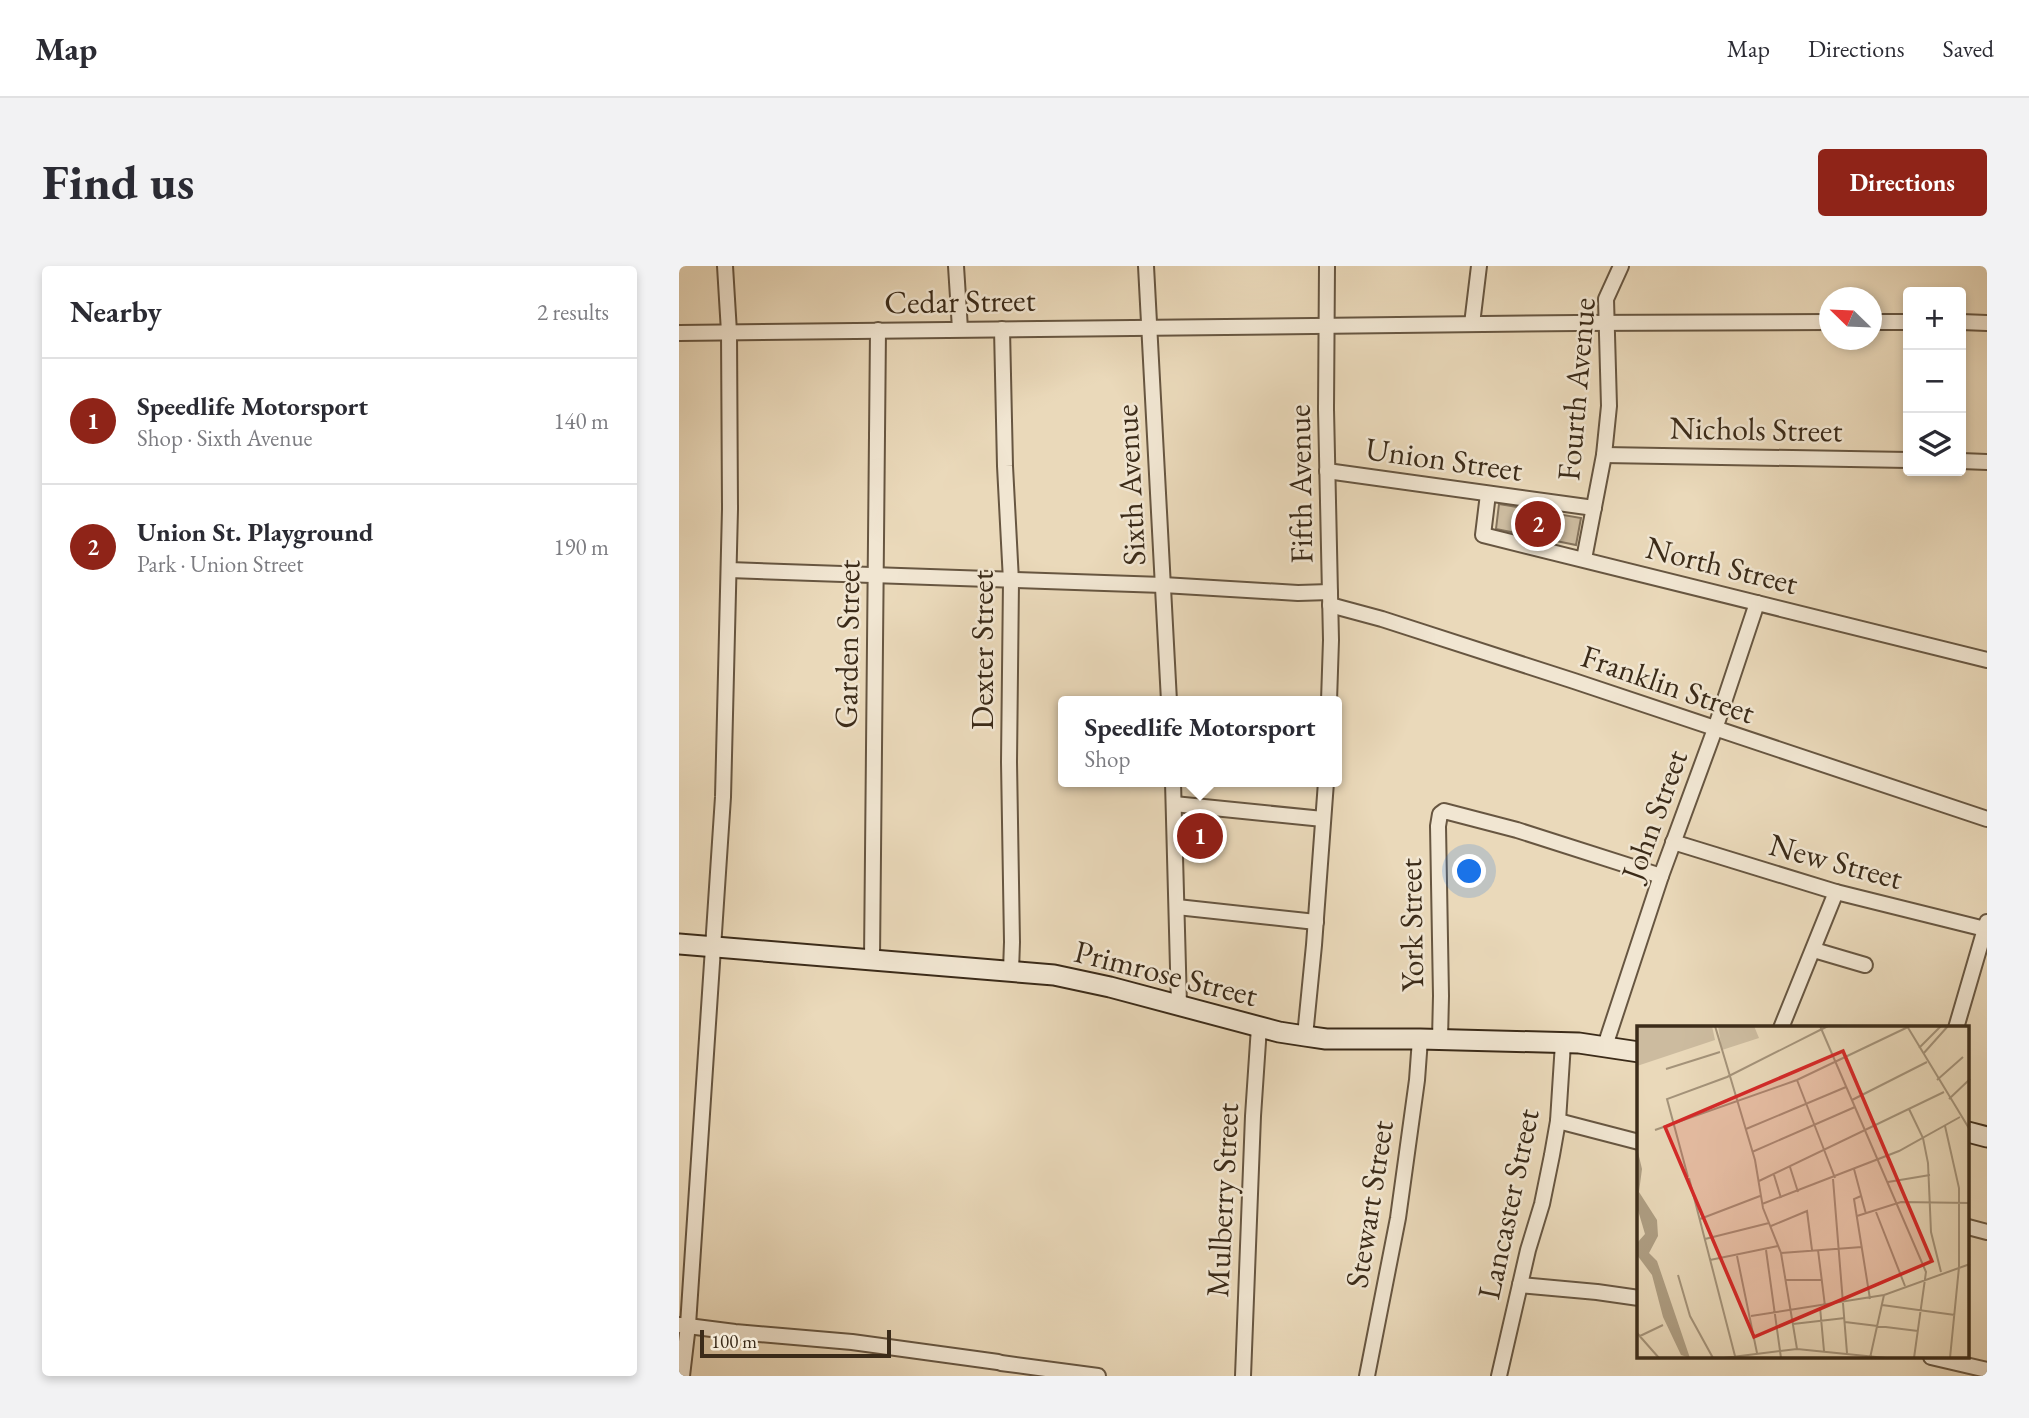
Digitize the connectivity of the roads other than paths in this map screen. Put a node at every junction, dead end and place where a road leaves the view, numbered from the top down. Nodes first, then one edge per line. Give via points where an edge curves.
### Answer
1 (725, 266) edge
2 (956, 266) edge
3 (1146, 266) edge
4 (1327, 266) edge
5 (1479, 266) edge
6 (1621, 266) edge
7 (1819, 322) edge
8 (1882, 322) edge
9 (1903, 322) edge
10 (1966, 322) edge
11 (1606, 323) junction
12 (1987, 323) edge
13 (1472, 324) junction
14 (1326, 326) junction
15 (1150, 327) junction
16 (960, 329) junction
17 (1002, 329) junction
18 (878, 330) junction
19 (729, 332) junction
20 (679, 333) edge
21 (1604, 455) junction
22 (1903, 460) edge
23 (1966, 461) edge
24 (1987, 462) edge
25 (1327, 471) junction
26 (1488, 494) junction
27 (1594, 508) junction
28 (1584, 559) junction
29 (729, 570) junction
30 (876, 576) junction
31 (1011, 581) junction
32 (1163, 585) junction
33 (1330, 598) junction
34 (1757, 603) junction
35 (1987, 660) edge
36 (1169, 696) edge
37 (1329, 696) edge
38 (1715, 729) junction
39 (1173, 787) edge
40 (1326, 787) edge
41 (1174, 804) junction
42 (1323, 819) junction
43 (1987, 819) edge
44 (1673, 842) junction
45 (1661, 876) junction
46 (1836, 892) junction
47 (1177, 907) junction
48 (1316, 922) junction
49 (1986, 925) edge
50 (679, 944) edge
51 (713, 947) junction
52 (1814, 950) junction
53 (872, 959) junction
54 (1981, 963) edge
55 (1865, 965) dead end
56 (1011, 971) junction
57 (1179, 1005) junction
58 (1782, 1026) edge
59 (1957, 1026) edge
60 (1259, 1027) junction
61 (1304, 1036) junction
62 (1420, 1039) junction
63 (1440, 1040) junction
64 (1563, 1043) junction
65 (1605, 1046) junction
66 (1637, 1052) edge
67 (1558, 1121) junction
68 (1969, 1132) edge
69 (1987, 1137) edge
70 (1637, 1141) edge
71 (1969, 1227) edge
72 (1987, 1232) edge
73 (1520, 1285) junction
74 (1637, 1298) edge
75 (683, 1325) edge
76 (1935, 1358) edge
77 (1987, 1370) edge
78 (682, 1376) edge
79 (1098, 1376) edge
80 (1243, 1376) edge
81 (1367, 1376) edge
82 (1499, 1376) edge

1 - 19 street
2 - 16 street
3 - 15 street, Sixth Avenue
4 - 14 street, Fifth Avenue
5 - 13 street
6 - 11 street, Fourth Avenue via 1606,299
7 - 11 street, Cedar Street
8 - 9 street
10 - 12 street
11 - 13 street, Cedar Street
11 - 21 street, Fourth Avenue via 1609,406
13 - 14 street, Cedar Street
14 - 15 street, Cedar Street
14 - 25 street, Fifth Avenue
15 - 17 street, Cedar Street
15 - 32 street, Sixth Avenue
16 - 17 street, Cedar Street
16 - 18 street, Cedar Street
17 - 31 street, Dexter Street
18 - 19 street, Cedar Street
18 - 30 street, Garden Street
19 - 20 street, Cedar Street
19 - 29 street
21 - 22 street, Nichols Street
21 - 27 street, Fourth Avenue
23 - 24 street
25 - 26 street, Union Street
25 - 33 street, Fifth Avenue
26 - 27 street, Union Street
26 - 28 street, North Street via 1483,535
27 - 28 street, Fourth Avenue
28 - 34 street, North Street
29 - 30 street, Franklin Street
29 - 51 street via 723,797
30 - 31 street, Franklin Street
30 - 53 street, Garden Street
31 - 32 street, Franklin Street
31 - 56 street, Dexter Street
32 - 33 street, Franklin Street
32 - 36 street, Sixth Avenue
33 - 37 street, Fifth Avenue
33 - 38 street, Franklin Street
34 - 35 street, North Street
34 - 38 street, John Street
38 - 43 street, Franklin Street
38 - 44 street, John Street
39 - 41 street
40 - 42 street
41 - 42 street
41 - 47 street
42 - 48 street
44 - 45 street, John Street
44 - 46 street, New Street
45 - 63 street, York Street via 1444,811 1438,826
45 - 65 street, John Street
46 - 49 street, New Street
46 - 52 street
47 - 48 street
47 - 57 street
48 - 61 street
49 - 54 street
50 - 51 main road, Primrose Street
51 - 53 main road, Primrose Street
51 - 75 street
52 - 55 street
52 - 58 street
53 - 56 main road, Primrose Street
54 - 59 street
56 - 57 main road, Primrose Street via 1079,980
57 - 60 main road, Primrose Street
60 - 61 main road, Primrose Street
60 - 80 street, Mulberry Street
61 - 62 main road, Primrose Street
62 - 63 main road, Primrose Street
62 - 81 street, Stewart Street via 1398,1218
63 - 64 main road, Primrose Street
64 - 65 main road, Primrose Street
64 - 67 street, Lancaster Street
65 - 66 main road, Primrose Street
67 - 70 street
67 - 73 street, Lancaster Street
68 - 69 main road
71 - 72 street
73 - 74 street
73 - 82 street, Lancaster Street
75 - 78 street
75 - 79 street via 852,1342
76 - 77 street

